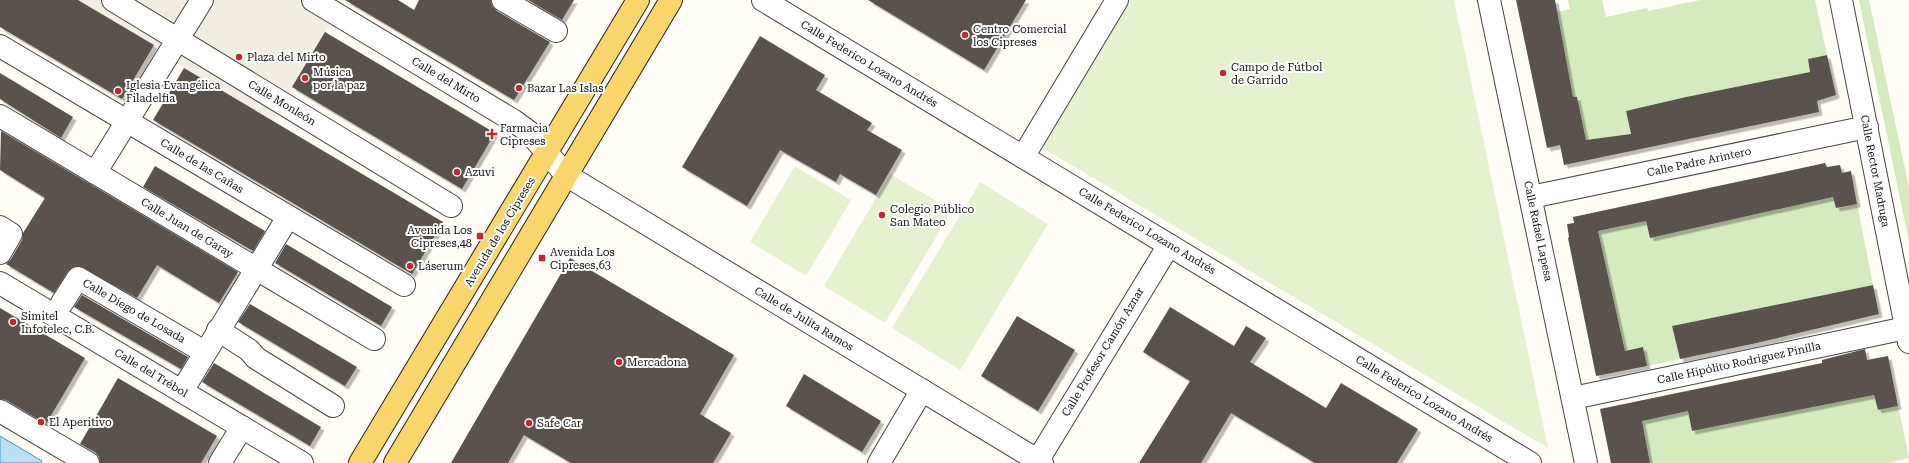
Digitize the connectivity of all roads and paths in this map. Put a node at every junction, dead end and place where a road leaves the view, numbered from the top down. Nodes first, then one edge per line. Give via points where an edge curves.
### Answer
1 (113, 0) edge
2 (202, 0) edge
3 (503, 0) edge
4 (638, 0) edge
5 (670, 0) edge
6 (763, 0) edge
7 (1117, 0) edge
8 (1489, 0) edge
9 (1841, 0) edge
10 (324, 3) edge
11 (556, 31) dead end
12 (177, 40) junction
13 (0, 46) edge
14 (0, 116) edge
15 (128, 121) junction
16 (1867, 127) junction
17 (548, 152) junction
18 (1023, 157) junction
19 (95, 173) junction
20 (566, 175) junction
21 (1531, 197) junction
22 (451, 206) dead end
23 (288, 217) junction
24 (0, 227) edge
25 (1169, 245) junction
26 (0, 253) edge
27 (255, 269) junction
28 (0, 283) edge
29 (404, 285) dead end
30 (62, 303) dead end
31 (218, 330) junction
32 (1908, 335) edge
33 (374, 339) dead end
34 (196, 347) dead end
35 (922, 390) junction
36 (182, 391) junction
37 (1573, 398) junction
38 (333, 406) dead end
39 (0, 411) edge
40 (242, 427) junction
41 (1040, 462) edge
42 (88, 463) edge
43 (220, 463) edge
44 (302, 463) edge
45 (360, 463) edge
46 (395, 463) edge
47 (879, 463) edge
48 (1530, 463) edge
49 (1586, 463) edge

1 - 12 street, Calle Monleón
2 - 12 street
3 - 11 street
4 - 17 main road, Avenida de los Cipreses
5 - 20 main road
6 - 18 street, Calle Federico Lozano Andrés
7 - 18 street
8 - 21 street, Calle Rafael Lapesa
9 - 16 street, Calle Rector Madruga
10 - 17 street, Calle del Mirto via 514,121
12 - 15 street
12 - 22 street, Calle Monleón
13 - 15 street, Calle de las Cañas
14 - 19 street, Calle Juan de Garay
15 - 19 street
15 - 23 street, Calle de las Cañas
16 - 21 street, Calle Padre Arintero
16 - 32 street, Calle Rector Madruga
17 - 20 street, Calle del Mirto
17 - 45 main road, Avenida de los Cipreses
18 - 25 street, Calle Federico Lozano Andrés
19 - 27 street, Calle Juan de Garay
20 - 35 street, Calle de Julita Ramos
20 - 46 main road
21 - 37 street, Calle Rafael Lapesa
23 - 27 street
23 - 29 street, Calle de las Cañas
24 - 26 street via 11,234
25 - 41 street, Calle Profesor Camón Aznar
25 - 48 street, Calle Federico Lozano Andrés
27 - 31 street
27 - 33 street, Calle Juan de Garay
28 - 36 street, Calle del Trébol
30 - 34 street, Calle Diego de Losada via 78,278
31 - 36 street
31 - 38 street via 250,350 256,358
32 - 37 street, Calle Hipólito Rodríguez Pinilla
35 - 41 street, Calle de Julita Ramos
35 - 47 street
36 - 40 street, Calle del Trébol
37 - 49 street, Calle Rafael Lapesa
39 - 42 street
40 - 43 street
40 - 44 street, Calle del Trébol

